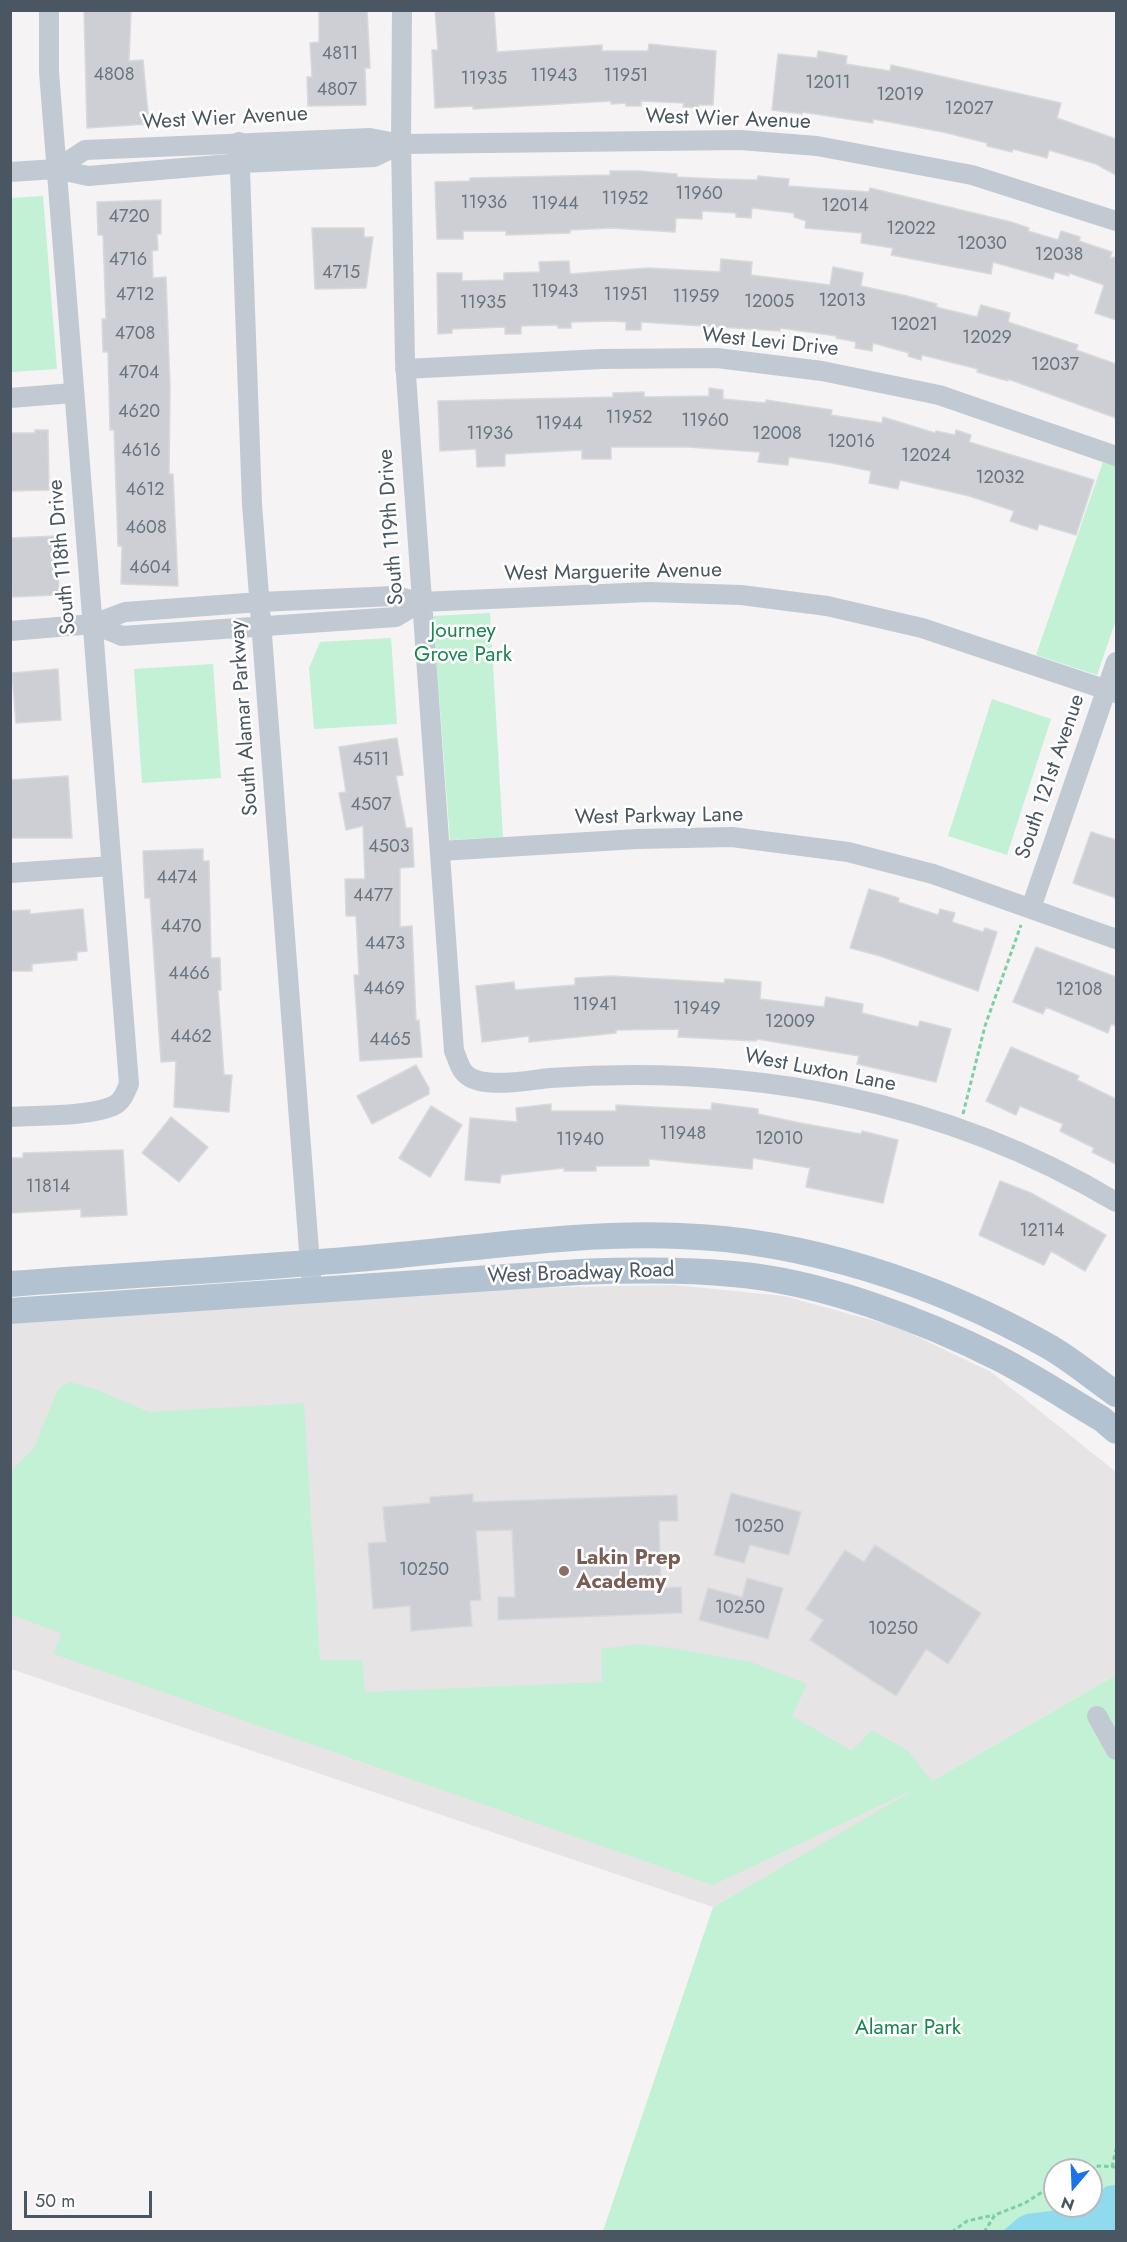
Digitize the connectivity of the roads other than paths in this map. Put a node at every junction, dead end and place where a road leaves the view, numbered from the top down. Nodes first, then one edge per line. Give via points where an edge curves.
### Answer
1 (49, 10) edge
2 (402, 10) edge
3 (239, 142) junction
4 (401, 144) junction
5 (242, 163) junction
6 (56, 169) junction
7 (10, 172) edge
8 (1116, 221) edge
9 (405, 369) junction
10 (73, 393) junction
11 (10, 398) edge
12 (1116, 456) edge
13 (260, 602) junction
14 (421, 602) junction
15 (93, 624) junction
16 (262, 626) junction
17 (10, 631) edge
18 (1116, 662) edge
19 (1112, 691) edge
20 (440, 851) junction
21 (112, 866) junction
22 (10, 873) edge
23 (1031, 908) junction
24 (1116, 939) edge
25 (463, 1073) joint
26 (10, 1117) edge
27 (1116, 1202) edge
28 (310, 1262) junction
29 (10, 1284) edge
30 (312, 1290) junction
31 (10, 1311) edge
32 (1116, 1394) edge
33 (1116, 1431) edge
34 (1097, 1716) dead end
35 (1116, 1750) edge

1 - 6 street, South 118th Drive
2 - 4 street, South 119th Drive
3 - 4 street, West Wier Avenue via 370,138
3 - 5 street, South Alamar Parkway
3 - 6 street, West Wier Avenue via 85,150
4 - 5 street, West Wier Avenue via 374,157
4 - 8 street, West Wier Avenue via 740,140 817,146 972,176
4 - 9 street, South 119th Drive
5 - 6 street, West Wier Avenue via 88,176
5 - 13 street, South Alamar Parkway via 252,504
6 - 7 street, West Wier Avenue
6 - 10 street, South 118th Drive
9 - 12 street, West Levi Drive via 601,359 717,358 798,368 939,395
9 - 14 street, South 119th Drive
10 - 11 street
10 - 15 street, South 118th Drive
13 - 14 street, West Marguerite Avenue via 394,596
13 - 15 street, West Marguerite Avenue via 125,612
13 - 16 street, South Alamar Parkway
14 - 16 street, West Marguerite Avenue via 396,617
14 - 19 street, West Marguerite Avenue via 649,592 741,595 827,606 922,628
14 - 20 street, South 119th Drive
15 - 16 street, West Marguerite Avenue via 122,636
15 - 17 street, West Marguerite Avenue
15 - 21 street, South 118th Drive
16 - 28 street, South Alamar Parkway
18 - 19 street, South 121st Avenue
19 - 23 street, South 121st Avenue
20 - 23 street, West Parkway Lane via 732,837 848,852 933,874
20 - 25 street, South 119th Drive via 454,1050
21 - 22 street
21 - 26 street, South 118th Drive via 129,1084 123,1098 96,1111
23 - 24 street, West Parkway Lane
25 - 27 street, West Luxton Lane via 481,1083 603,1074 772,1082 878,1103 958,1129 1070,1174
28 - 29 main road, West Broadway Road
28 - 30 street, South Alamar Parkway
28 - 32 main road, West Broadway Road via 582,1237 682,1236 795,1248 877,1272 975,1309 1048,1346
30 - 31 main road, West Broadway Road
30 - 33 main road, West Broadway Road via 649,1269 735,1274 814,1289 913,1320 1001,1360
34 - 35 street

